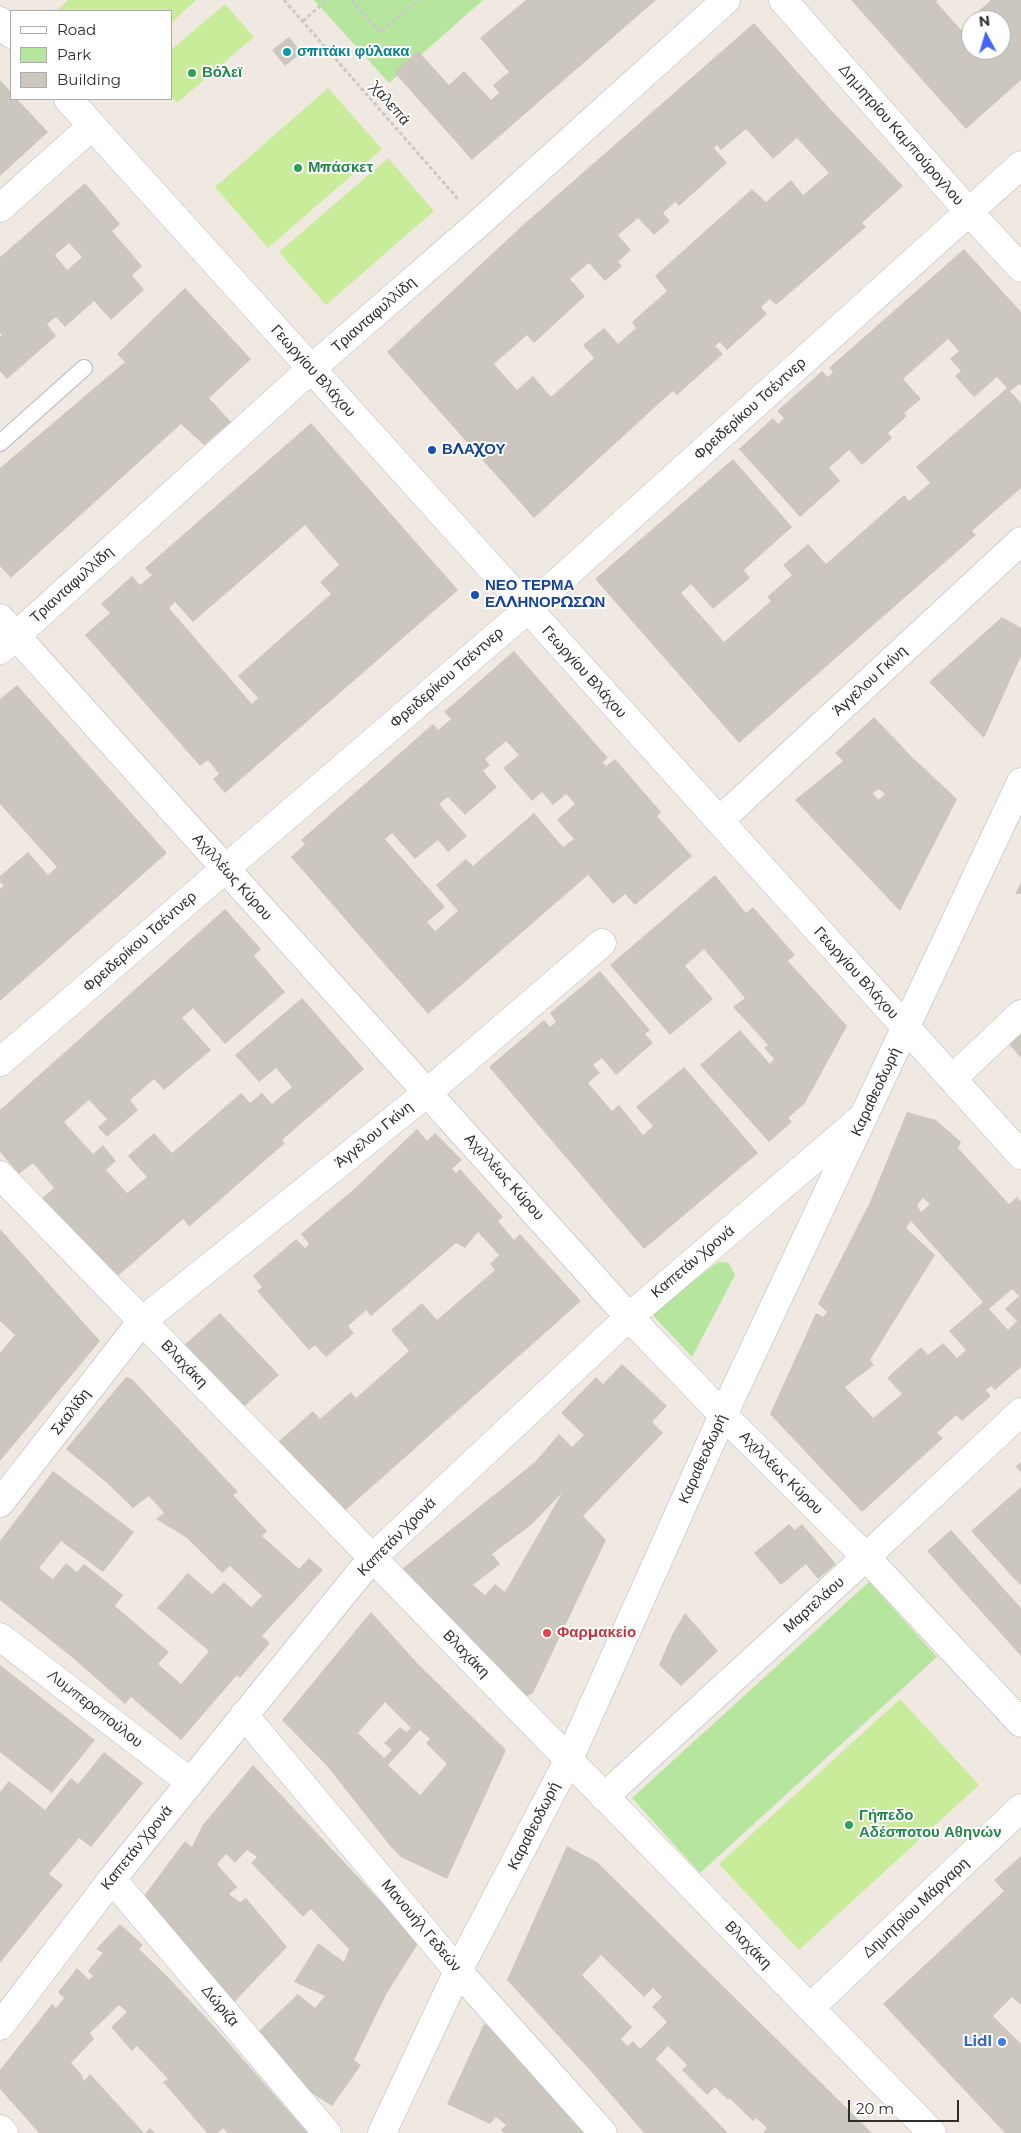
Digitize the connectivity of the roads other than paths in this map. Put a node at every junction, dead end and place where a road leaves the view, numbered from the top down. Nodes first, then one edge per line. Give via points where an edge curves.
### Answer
1 (726, 0) edge
2 (783, 0) edge
3 (0, 21) edge
4 (10, 33) edge
5 (69, 100) edge
6 (92, 126) junction
7 (1021, 165) edge
8 (0, 208) edge
9 (969, 212) junction
10 (1021, 268) edge
11 (84, 368) dead end
12 (311, 369) junction
13 (0, 442) edge
14 (1021, 541) edge
15 (528, 609) junction
16 (5, 635) edge
17 (1021, 782) edge
18 (719, 821) junction
19 (224, 868) junction
20 (602, 943) dead end
21 (1021, 1014) edge
22 (906, 1029) junction
23 (0, 1062) edge
24 (952, 1080) junction
25 (428, 1092) junction
26 (864, 1116) junction
27 (1021, 1155) edge
28 (0, 1175) edge
29 (628, 1317) junction
30 (142, 1322) junction
31 (1021, 1412) edge
32 (723, 1415) junction
33 (0, 1503) edge
34 (866, 1557) junction
35 (372, 1558) junction
36 (0, 1636) edge
37 (244, 1716) junction
38 (1021, 1723) edge
39 (569, 1759) junction
40 (190, 1782) junction
41 (604, 1796) junction
42 (1021, 1808) edge
43 (112, 1879) junction
44 (458, 1971) junction
45 (810, 2008) junction
46 (0, 2026) edge
47 (0, 2129) edge
48 (4, 2133) edge
49 (328, 2133) edge
50 (382, 2133) edge
51 (603, 2133) edge
52 (932, 2133) edge

1 - 12 street, Τριανταφυλλίδη via 479,223
2 - 9 street, Δημητρίου Καμπούρογλου
3 - 4 street
5 - 6 street, Γεωργίου Βλάχου
6 - 8 street
6 - 12 street, Γεωργίου Βλάχου
7 - 9 street, Φρειδερίκου Τσέντνερ
9 - 10 street, Δημητρίου Καμπούρογλου
9 - 15 street, Φρειδερίκου Τσέντνερ
11 - 13 lane
12 - 15 street, Γεωργίου Βλάχου
12 - 16 street, Τριανταφυλλίδη
14 - 18 street, Άγγελου Γκίνη
15 - 18 street, Γεωργίου Βλάχου
15 - 19 street, Φρειδερίκου Τσέντνερ
16 - 19 street, Αχιλλέως Κύρου
17 - 22 street, Καραθεοδωρή via 920,993
18 - 22 street, Γεωργίου Βλάχου
19 - 23 street, Φρειδερίκου Τσέντνερ
19 - 25 street, Αχιλλέως Κύρου
20 - 25 street, Άγγελου Γκίνη
21 - 24 street
22 - 24 street, Γεωργίου Βλάχου
22 - 26 street, Καραθεοδωρή
24 - 27 street, Γεωργίου Βλάχου
25 - 29 street, Αχιλλέως Κύρου
25 - 30 street, Άγγελου Γκίνη
26 - 29 street, Καπετάν Χρονά
26 - 32 street, Καραθεοδωρή
28 - 30 street, Βλαχάκη
29 - 32 street, Αχιλλέως Κύρου
29 - 35 street, Καπετάν Χρονά
30 - 33 street, Σκαλίδη
30 - 35 street, Βλαχάκη
31 - 34 street, Μαρτελάου
32 - 34 street, Αχιλλέως Κύρου
32 - 39 street, Καραθεοδωρή
34 - 38 street, Αχιλλέως Κύρου
34 - 41 street, Μαρτελάου
35 - 37 street, Καπετάν Χρονά
35 - 39 street, Βλαχάκη
36 - 40 street, Λυμπεροπούλου
37 - 40 street, Καπετάν Χρονά
37 - 44 street, Μανουήλ Γεδεών
39 - 41 street, Βλαχάκη
39 - 44 street, Καραθεοδωρή
40 - 43 street, Καπετάν Χρονά
41 - 45 street, Βλαχάκη
42 - 45 street, Δημητρίου Μάργαρη
43 - 46 street, Καπετάν Χρονά
43 - 49 street, Δώριζα
44 - 50 street, Καραθεοδωρή
44 - 51 street, Μανουήλ Γεδεών
45 - 52 street, Βλαχάκη
47 - 48 street

